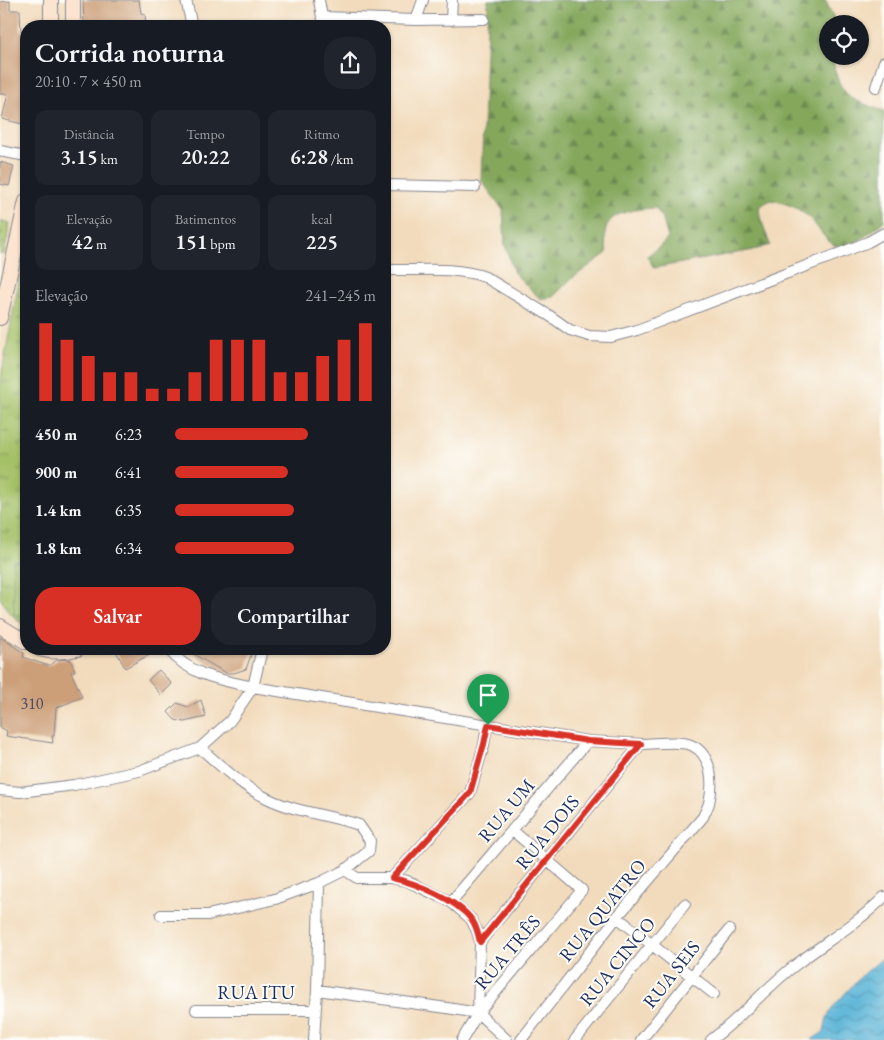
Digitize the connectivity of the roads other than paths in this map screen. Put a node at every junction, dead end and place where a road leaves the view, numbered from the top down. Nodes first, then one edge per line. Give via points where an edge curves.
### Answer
1 (51, 0) edge
2 (73, 0) edge
3 (186, 0) edge
4 (318, 0) edge
5 (322, 0) edge
6 (423, 0) edge
7 (452, 0) edge
8 (484, 19) dead end
9 (51, 20) edge
10 (73, 20) edge
11 (191, 20) edge
12 (322, 20) edge
13 (322, 20) edge
14 (416, 20) junction
15 (451, 20) junction
16 (391, 21) edge
17 (884, 62) edge
18 (876, 87) dead end
19 (0, 151) edge
20 (20, 155) edge
21 (391, 185) edge
22 (475, 187) dead end
23 (20, 228) edge
24 (884, 233) edge
25 (391, 270) edge
26 (0, 318) edge
27 (0, 626) edge
28 (20, 638) edge
29 (174, 655) edge
30 (261, 655) edge
31 (253, 687) junction
32 (488, 725) junction
33 (588, 741) junction
34 (641, 744) junction
35 (200, 748) junction
36 (0, 790) edge
37 (512, 830) junction
38 (547, 860) junction
39 (345, 870) junction
40 (392, 878) junction
41 (319, 883) junction
42 (884, 897) edge
43 (451, 902) junction
44 (685, 904) dead end
45 (161, 915) dead end
46 (617, 917) junction
47 (729, 930) dead end
48 (480, 942) junction
49 (652, 945) junction
50 (692, 976) junction
51 (317, 990) junction
52 (714, 994) dead end
53 (196, 1010) dead end
54 (315, 1010) junction
55 (478, 1013) junction
56 (314, 1040) edge
57 (462, 1040) edge
58 (507, 1040) edge
59 (521, 1040) edge
60 (575, 1040) edge
61 (641, 1040) edge
62 (711, 1040) edge

1 - 9 main road
2 - 10 main road
3 - 11 street
4 - 12 street
5 - 13 street
6 - 14 street
7 - 15 street
8 - 15 street
14 - 15 street
14 - 16 street
17 - 18 street
19 - 20 street
21 - 22 street
23 - 26 main road
24 - 25 street via 820,261 612,337 589,336 570,330 474,273
27 - 28 main road
29 - 31 street via 187,667 205,676
30 - 31 street
31 - 32 street
31 - 35 street via 230,721
32 - 33 street
32 - 40 street via 470,793
33 - 34 street
33 - 37 street, RUA UM
34 - 38 street, RUA DOIS
34 - 46 street, RUA QUATRO via 690,744 700,750 709,764 709,802 703,817
35 - 36 street via 139,771 74,786 20,792
35 - 39 street via 261,796 359,825 370,841 370,851
37 - 38 street
37 - 43 street, RUA UM
38 - 48 street, RUA DOIS
38 - 55 street, RUA TRÊS via 582,890
39 - 40 street via 357,878
39 - 41 street
40 - 43 street via 407,881
41 - 45 street via 274,899 208,915
41 - 51 street
42 - 62 street via 869,913 797,964
43 - 48 street via 471,919
44 - 49 street, RUA CINCO
46 - 49 street
46 - 59 street, RUA QUATRO
47 - 50 street, RUA SEIS
48 - 55 street
49 - 50 street
49 - 60 street, RUA CINCO
50 - 52 street
50 - 61 street, RUA SEIS
51 - 54 street
51 - 55 street
53 - 54 street, RUA ITU
54 - 56 street
55 - 57 street, RUA TRÊS
55 - 58 street

